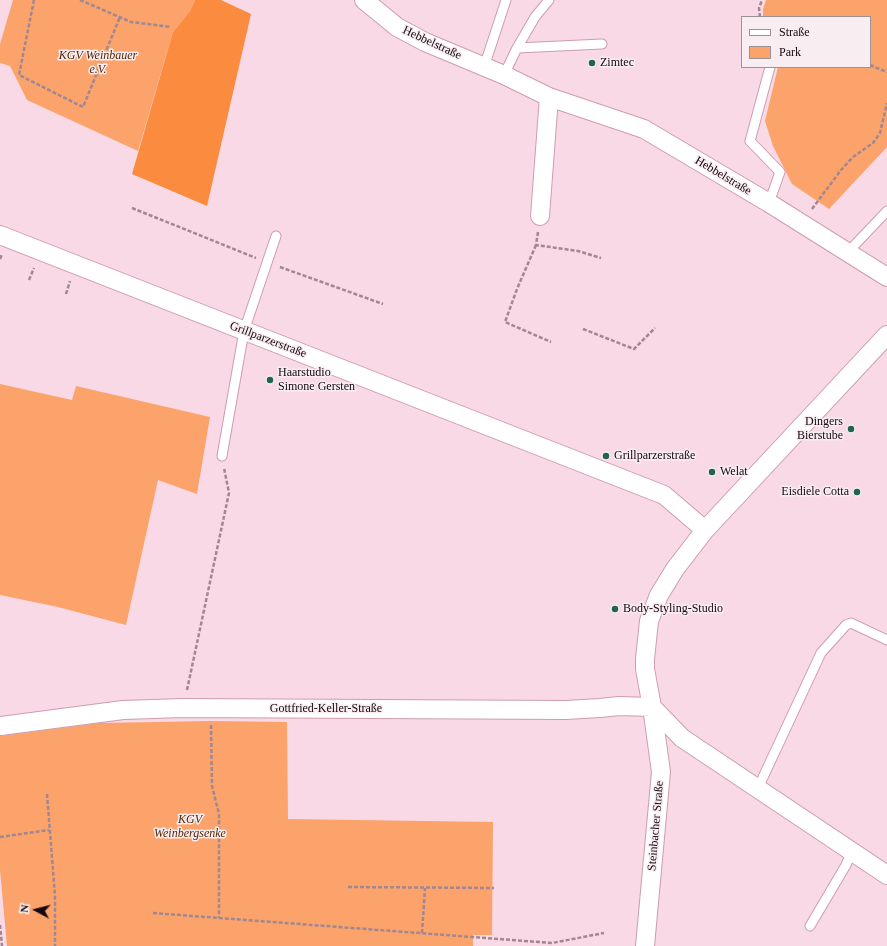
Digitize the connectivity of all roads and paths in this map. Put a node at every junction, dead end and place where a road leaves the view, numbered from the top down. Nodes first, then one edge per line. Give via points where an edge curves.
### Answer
1 (34, 0) edge
2 (80, 0) edge
3 (364, 0) edge
4 (506, 0) edge
5 (549, 0) edge
6 (762, 0) edge
7 (760, 16) edge
8 (120, 17) junction
9 (171, 28) dead end
10 (602, 44) dead end
11 (516, 48) junction
12 (871, 65) edge
13 (484, 67) junction
14 (770, 68) edge
15 (887, 72) edge
16 (504, 75) junction
17 (549, 97) junction
18 (887, 103) edge
19 (769, 203) junction
20 (887, 210) edge
21 (540, 216) dead end
22 (802, 224) junction
23 (0, 235) edge
24 (276, 236) dead end
25 (538, 238) dead end
26 (536, 245) junction
27 (848, 253) junction
28 (601, 258) dead end
29 (887, 277) edge
30 (655, 328) dead end
31 (583, 329) dead end
32 (244, 331) junction
33 (887, 335) edge
34 (551, 342) dead end
35 (222, 456) joint
36 (705, 530) junction
37 (887, 640) edge
38 (652, 707) junction
39 (183, 708) junction
40 (211, 721) dead end
41 (0, 726) edge
42 (758, 788) junction
43 (47, 794) dead end
44 (49, 830) junction
45 (0, 837) edge
46 (852, 851) junction
47 (884, 873) edge
48 (348, 887) dead end
49 (425, 888) junction
50 (494, 888) dead end
51 (153, 914) dead end
52 (219, 918) junction
53 (0, 925) edge
54 (810, 926) dead end
55 (604, 932) dead end
56 (422, 933) junction
57 (2, 946) edge
58 (55, 946) edge
59 (645, 946) edge

1 - 8 path via 19,75 83,107
2 - 8 path
3 - 13 street, Hebbelstraße via 397,27
4 - 13 lane
5 - 11 lane
6 - 7 path
8 - 9 path via 132,22
10 - 11 lane
11 - 16 lane
12 - 15 path
13 - 16 street, Hebbelstraße
14 - 19 lane via 750,141 780,172
16 - 17 street, Hebbelstraße
17 - 19 street, Hebbelstraße via 644,129
17 - 21 street
18 - 22 path via 880,133 873,143 852,157
19 - 22 street, Hebbelstraße
20 - 27 lane
22 - 27 street, Hebbelstraße
23 - 32 street, Grillparzerstraße
24 - 32 lane
25 - 26 path
26 - 28 path via 578,251
26 - 34 path via 505,322
27 - 29 street, Hebbelstraße
30 - 31 path via 634,349
32 - 35 lane
32 - 36 street, Grillparzerstraße via 664,495
33 - 36 street, Steinbacher Straße
35 - 39 path via 229,493
36 - 38 street, Steinbacher Straße via 659,595 650,621 644,669
37 - 42 lane via 851,624 846,625 821,653
38 - 39 street, Gottfried-Keller-Straße via 619,706 559,710
38 - 42 street via 682,738
38 - 59 street, Steinbacher Straße via 661,772
39 - 41 street, Gottfried-Keller-Straße via 123,710
40 - 52 path via 212,786 219,814
42 - 46 street
43 - 44 path
44 - 45 path
44 - 58 path via 55,896
46 - 47 street
46 - 54 lane
48 - 49 path
49 - 50 path
49 - 56 path
51 - 52 path
52 - 56 path
53 - 57 path
55 - 56 path via 552,943

